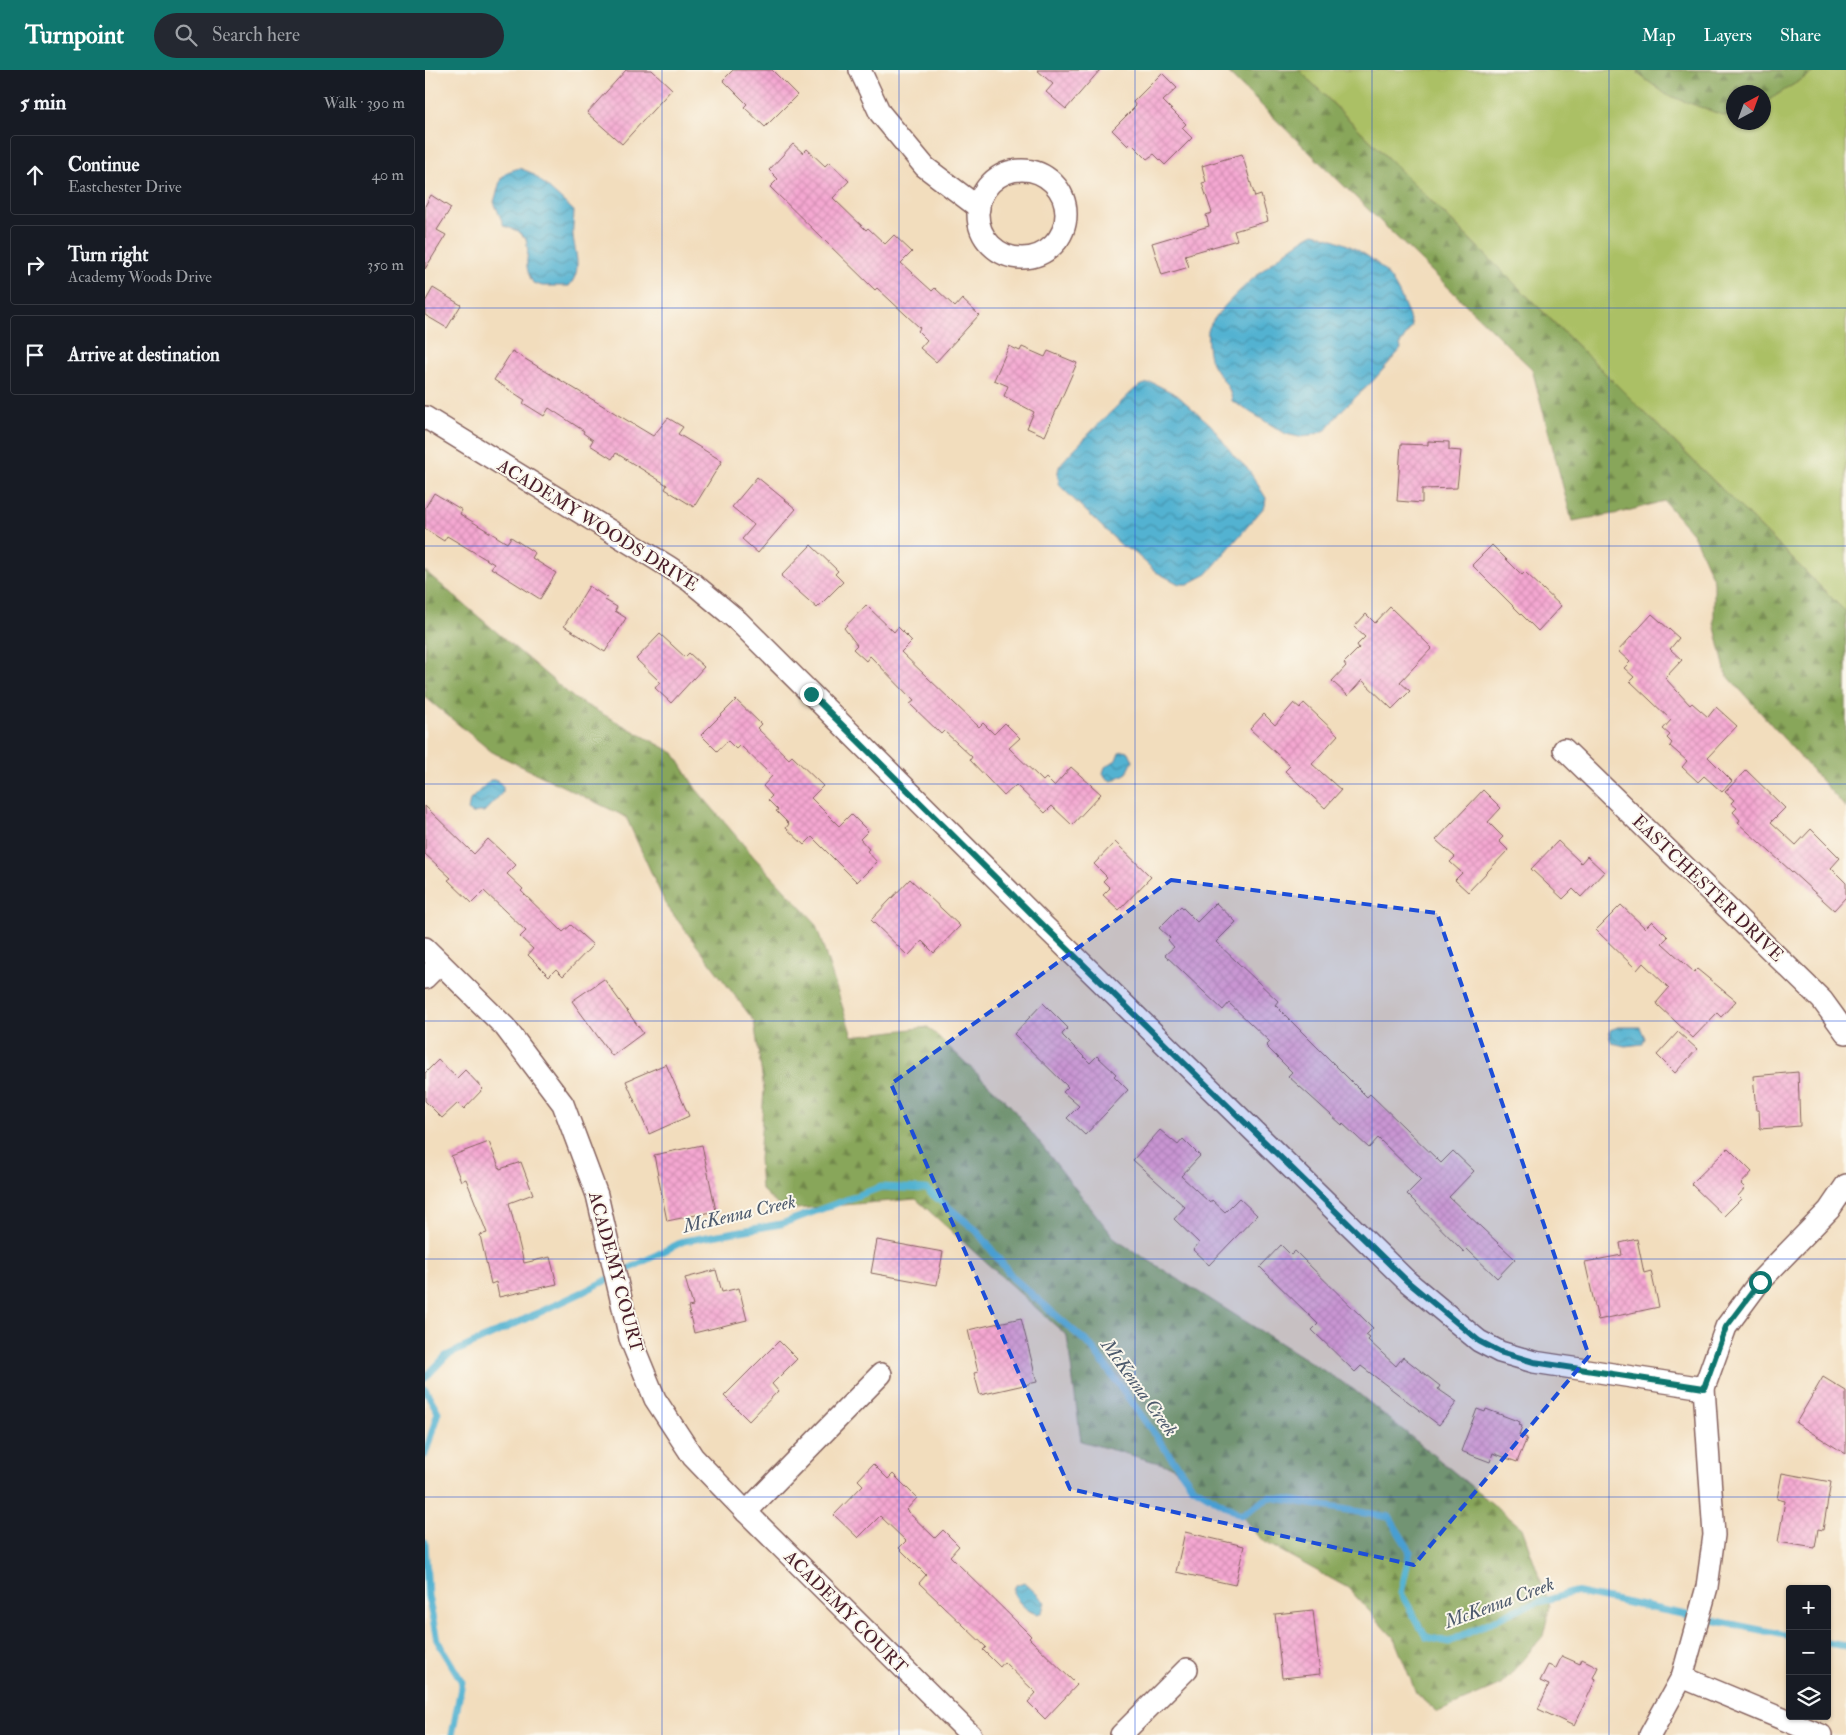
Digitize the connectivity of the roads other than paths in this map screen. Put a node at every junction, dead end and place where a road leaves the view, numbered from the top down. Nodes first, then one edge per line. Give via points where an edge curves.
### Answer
1 (860, 70) edge
2 (979, 208) junction
3 (425, 417) edge
4 (1564, 749) dead end
5 (432, 955) edge
6 (425, 978) edge
7 (1846, 1033) edge
8 (1846, 1185) edge
9 (881, 1374) dead end
10 (1704, 1388) junction
11 (746, 1512) junction
12 (1187, 1669) dead end
13 (1682, 1677) junction
14 (971, 1735) edge
15 (1121, 1735) edge
16 (1650, 1735) edge
17 (1821, 1735) edge

1 - 2 street via 880,112 925,167
2 - 2 street via 989,185 998,177 1021,170 1045,176 1055,185 1066,207 1066,219 1063,231 1047,250 1035,256 1017,257 999,251 989,243 982,233
3 - 10 street, ACADEMY WOODS DRIVE via 669,566 738,621 1408,1282 1479,1341 1500,1352 1534,1362
4 - 7 street, EASTCHESTER DRIVE via 1823,1000
5 - 6 street
5 - 11 street, ACADEMY COURT via 505,1026 563,1104 597,1195 631,1338 655,1399 693,1457
8 - 10 street via 1829,1210 1760,1282 1726,1327
9 - 11 street
10 - 13 street via 1714,1535 1707,1588
11 - 14 street, ACADEMY COURT
12 - 15 street
13 - 16 street
13 - 17 street

